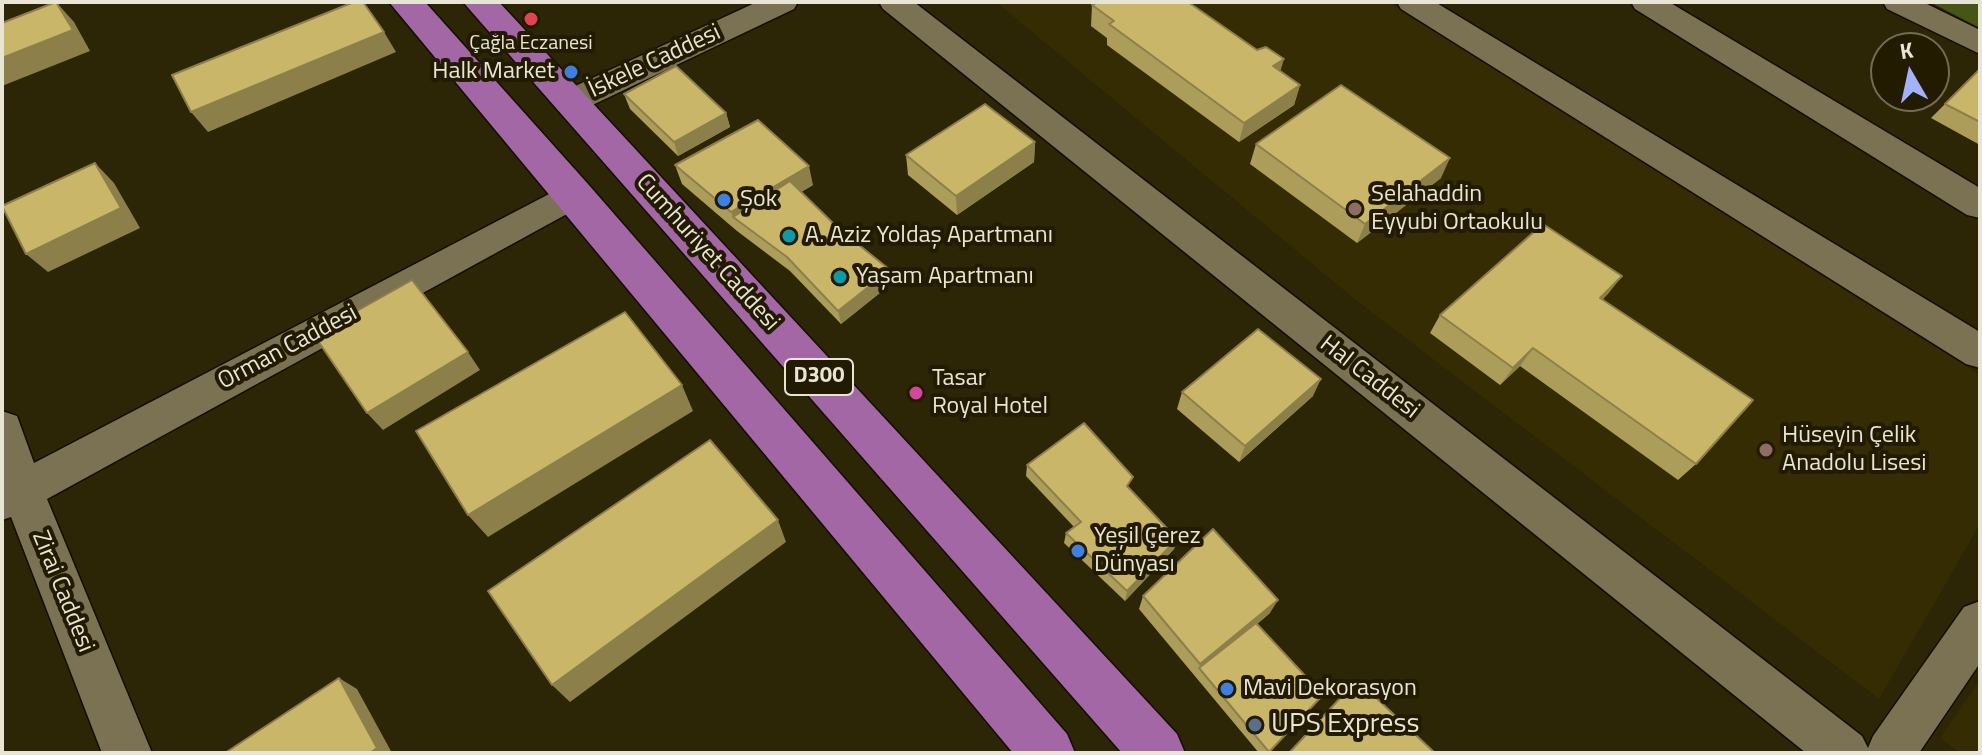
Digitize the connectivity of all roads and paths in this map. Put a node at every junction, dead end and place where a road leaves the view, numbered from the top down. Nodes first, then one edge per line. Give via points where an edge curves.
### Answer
1 (406, 2) edge
2 (480, 2) edge
3 (783, 2) edge
4 (894, 2) edge
5 (1412, 2) edge
6 (1646, 2) edge
7 (1898, 2) edge
8 (1980, 43) edge
9 (570, 102) junction
10 (574, 194) junction
11 (1980, 205) edge
12 (1980, 352) edge
13 (2, 429) edge
14 (12, 496) edge
15 (1980, 623) edge
16 (127, 753) edge
17 (1048, 753) edge
18 (1158, 753) edge
19 (1845, 753) edge
20 (1890, 753) edge

1 - 10 highway, D300
2 - 9 highway, Cumhuriyet Caddesi / D300
3 - 9 street, İskele Caddesi
4 - 19 street, Hal Caddesi
5 - 12 street
6 - 11 street
7 - 8 street
9 - 18 highway, Cumhuriyet Caddesi / D300
10 - 14 street, Orman Caddesi
10 - 17 highway, D300
13 - 14 street, Zirai Caddesi
14 - 16 street, Zirai Caddesi
15 - 20 street

